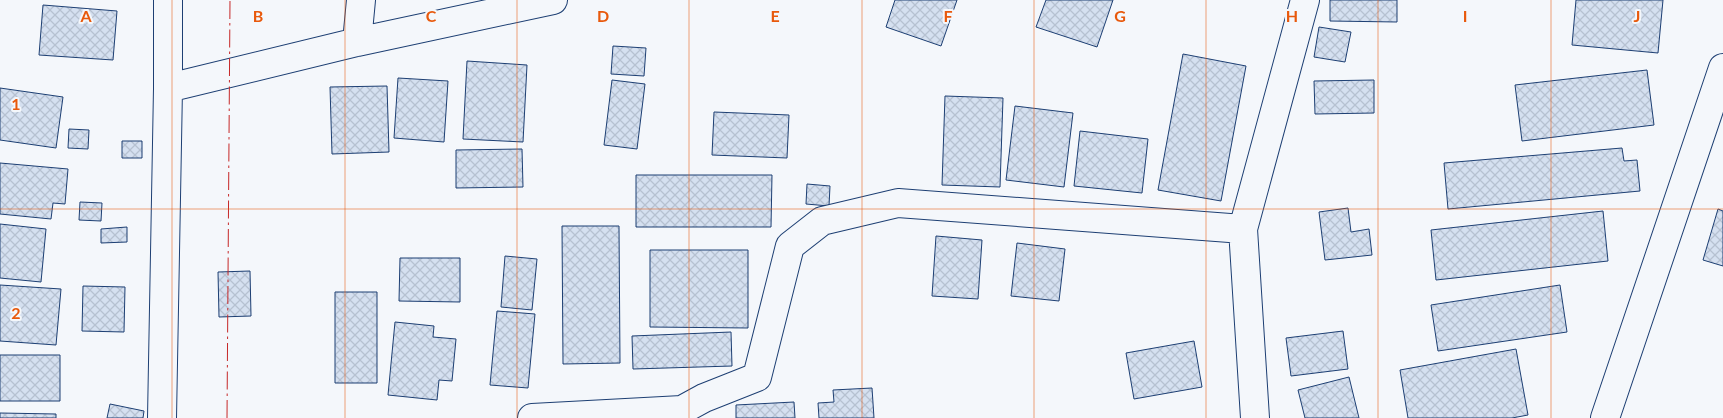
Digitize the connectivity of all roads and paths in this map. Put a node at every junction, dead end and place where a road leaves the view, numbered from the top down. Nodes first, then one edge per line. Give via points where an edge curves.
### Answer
1 (168, 0) edge
2 (361, 0) edge
3 (553, 0) edge
4 (1305, 0) edge
5 (357, 42) junction
6 (1723, 68) edge
7 (168, 88) junction
8 (1243, 229) junction
9 (162, 418) edge
10 (532, 418) edge
11 (1255, 418) edge
12 (1605, 418) edge

1 - 7 street
2 - 5 street
3 - 5 street
4 - 8 street
5 - 7 street
6 - 12 street
7 - 9 street
8 - 10 street via 898,203 822,221 790,246 757,377 682,410
8 - 11 street

